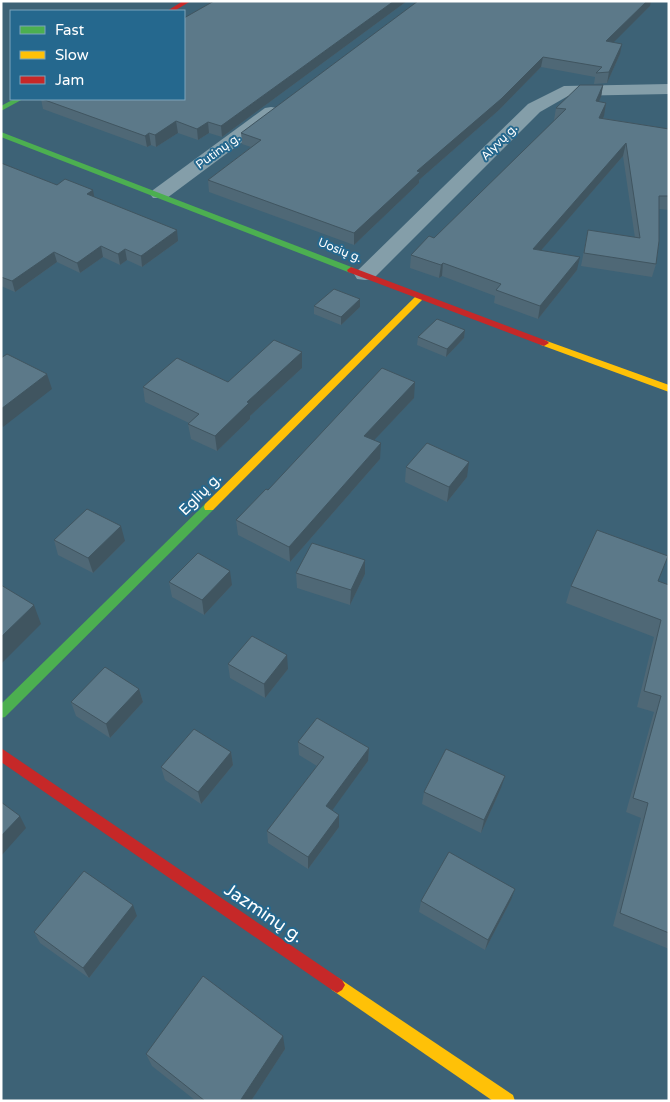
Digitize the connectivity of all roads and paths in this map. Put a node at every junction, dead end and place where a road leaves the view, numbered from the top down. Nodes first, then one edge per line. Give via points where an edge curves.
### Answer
1 (188, 1) edge
2 (172, 10) edge
3 (669, 89) edge
4 (17, 100) edge
5 (287, 100) edge
6 (1, 109) edge
7 (1, 134) edge
8 (160, 194) junction
9 (365, 274) junction
10 (420, 297) junction
11 (669, 389) edge
12 (1, 713) edge
13 (1, 754) edge
14 (507, 1101) edge

1 - 2 street
3 - 9 street, Alyvų g. via 564,91 534,108
4 - 6 street
5 - 8 street, Putinų g.
7 - 8 street, Uosių g.
8 - 9 street, Uosių g.
9 - 10 street, Uosių g.
10 - 11 street, Uosių g.
10 - 12 street, Eglių g.
13 - 14 street, Jazminų g.

